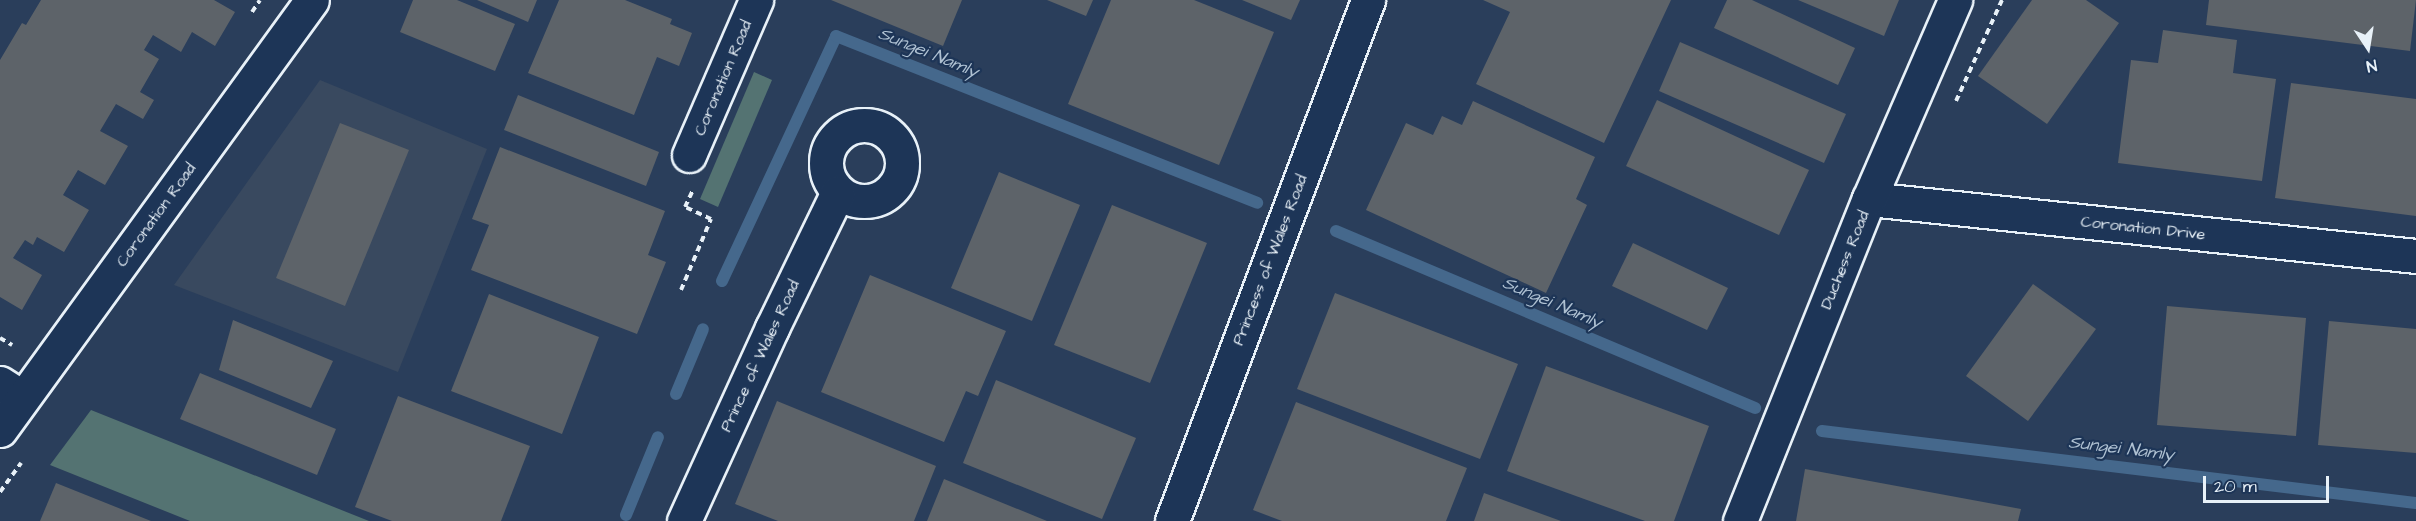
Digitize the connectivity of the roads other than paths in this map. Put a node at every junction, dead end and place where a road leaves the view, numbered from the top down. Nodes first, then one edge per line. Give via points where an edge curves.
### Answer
1 (312, 0) edge
2 (756, 0) edge
3 (1368, 0) edge
4 (1955, 0) edge
5 (689, 155) road end
6 (838, 192) dead end
7 (1869, 199) junction
8 (2416, 256) edge
9 (11, 391) edge
10 (0, 430) edge
11 (684, 521) edge
12 (1172, 521) edge
13 (1740, 521) edge

1 - 9 street, Coronation Road
2 - 5 street, Coronation Road
3 - 12 street, Princess of Wales Road
4 - 7 street, Duchess Road
6 - 11 street, Prince of Wales Road
7 - 8 street, Coronation Drive
7 - 13 street, Duchess Road
9 - 10 street, Coronation Road

